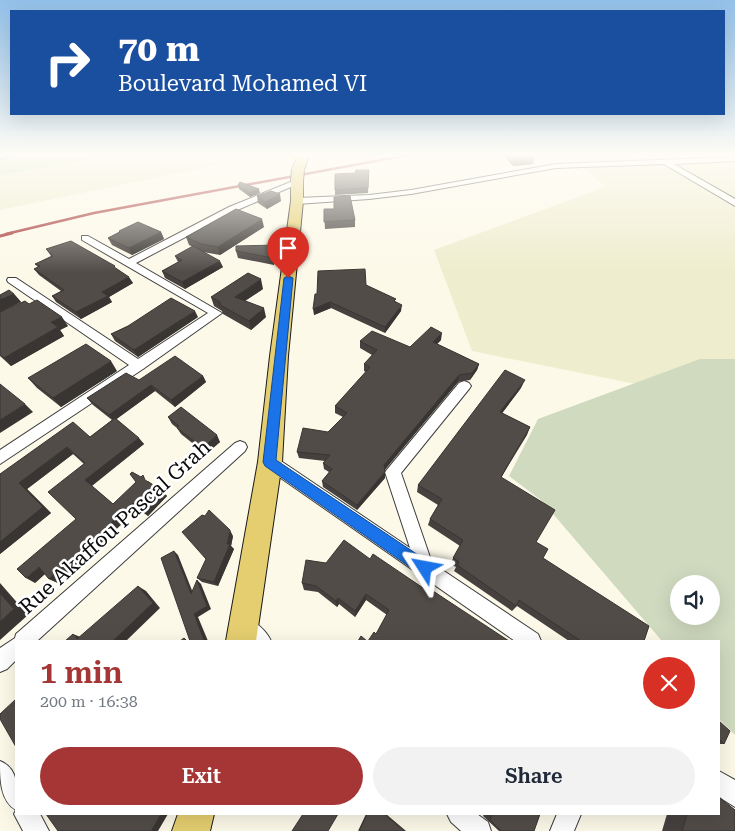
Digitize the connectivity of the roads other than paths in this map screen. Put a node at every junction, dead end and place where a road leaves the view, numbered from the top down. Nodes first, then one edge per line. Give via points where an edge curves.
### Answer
1 (265, 194) edge
2 (296, 194) edge
3 (350, 194) edge
4 (396, 194) edge
5 (718, 194) edge
6 (735, 204) edge
7 (85, 238) dead end
8 (130, 264) junction
9 (12, 280) dead end
10 (139, 366) junction
11 (464, 386) dead end
12 (240, 448) dead end
13 (0, 458) edge
14 (270, 462) junction
15 (425, 568) junction
16 (243, 634) edge
17 (24, 640) edge
18 (258, 640) edge
19 (530, 640) edge
20 (15, 648) edge
21 (0, 662) edge
22 (0, 772) edge
23 (720, 783) edge
24 (735, 795) edge
25 (15, 796) edge
26 (27, 815) edge
27 (196, 815) edge
28 (460, 815) edge
29 (569, 815) edge
30 (37, 831) edge
31 (191, 831) edge
32 (479, 831) edge
33 (562, 831) edge

1 - 8 street
2 - 14 main road
3 - 4 street via 368,197
5 - 6 street
7 - 8 street
8 - 10 street via 216,313
9 - 10 street via 36,301
10 - 13 street
11 - 15 street via 393,472
12 - 17 street, Rue Akaffou Pascal Grah
14 - 15 street
14 - 16 main road
15 - 19 street
16 - 18 street
20 - 21 street
22 - 25 street
23 - 24 street
26 - 30 street
27 - 31 main road
28 - 32 street
29 - 33 street

